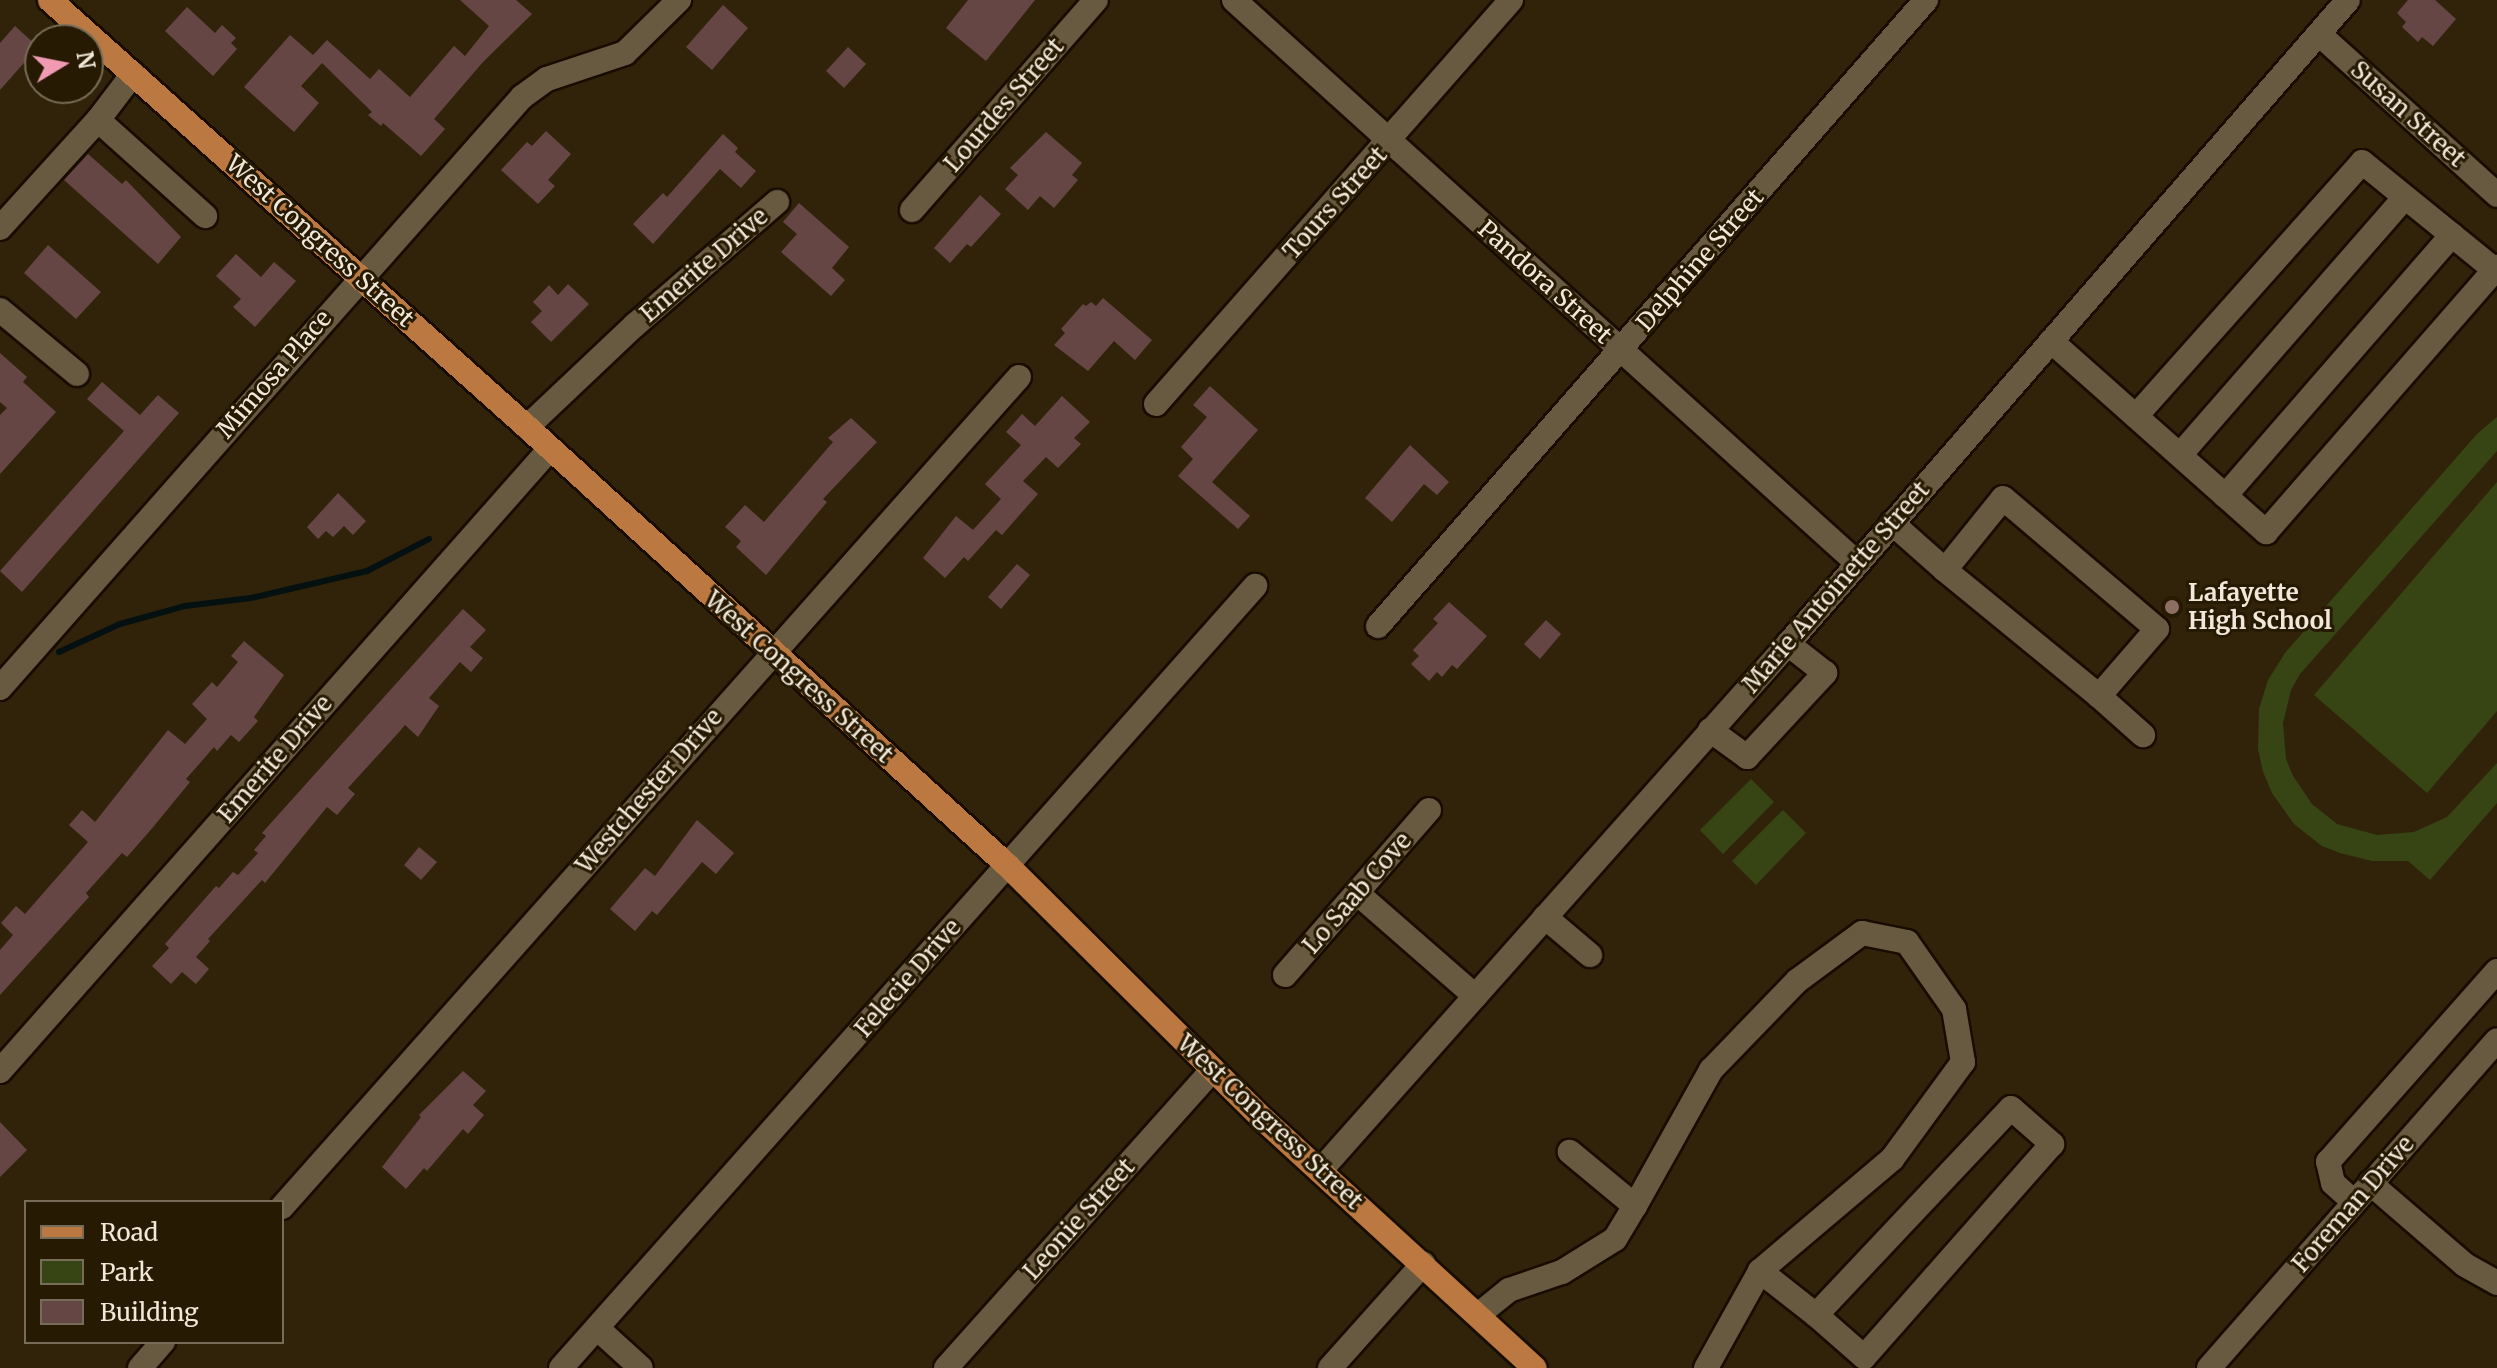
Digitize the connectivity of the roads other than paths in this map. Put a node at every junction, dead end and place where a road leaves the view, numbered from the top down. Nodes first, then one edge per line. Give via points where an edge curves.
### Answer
1 (50, 0) edge
2 (679, 0) edge
3 (1096, 0) edge
4 (1234, 0) edge
5 (1511, 0) edge
6 (1926, 0) edge
7 (2348, 0) edge
8 (2319, 34) junction
9 (133, 74) junction
10 (98, 120) junction
11 (1390, 142) junction
12 (2497, 195) edge
13 (2405, 197) junction
14 (777, 202) dead end
15 (912, 210) dead end
16 (205, 216) dead end
17 (0, 228) edge
18 (2452, 235) junction
19 (2496, 269) edge
20 (360, 276) junction
21 (0, 310) edge
22 (2051, 341) junction
23 (1621, 351) junction
24 (77, 374) dead end
25 (1019, 377) dead end
26 (1156, 404) dead end
27 (2136, 416) junction
28 (527, 427) junction
29 (550, 449) junction
30 (2180, 455) junction
31 (2225, 496) junction
32 (1892, 523) junction
33 (1857, 563) junction
34 (1945, 570) junction
35 (1255, 586) dead end
36 (1378, 626) dead end
37 (1788, 644) junction
38 (772, 652) junction
39 (0, 688) edge
40 (2099, 696) junction
41 (1710, 730) junction
42 (2143, 735) dead end
43 (1429, 810) dead end
44 (1007, 865) junction
45 (1357, 893) junction
46 (1545, 917) junction
47 (1590, 955) dead end
48 (2497, 971) edge
49 (1285, 975) dead end
50 (1475, 996) junction
51 (2497, 1040) edge
52 (1212, 1070) junction
53 (0, 1071) edge
54 (1570, 1152) dead end
55 (1320, 1171) junction
56 (2370, 1183) junction
57 (2354, 1202) junction
58 (284, 1205) edge
59 (1635, 1206) junction
60 (1423, 1264) junction
61 (1760, 1271) junction
62 (2497, 1283) edge
63 (1478, 1315) junction
64 (1816, 1315) junction
65 (597, 1328) junction
66 (161, 1344) edge
67 (140, 1368) edge
68 (561, 1368) edge
69 (641, 1368) edge
70 (946, 1368) edge
71 (1330, 1368) edge
72 (1535, 1368) edge
73 (1706, 1368) edge
74 (2209, 1368) edge

1 - 9 main road, West Congress Street
2 - 20 street, Mimosa Place via 625,53 547,79 522,97
3 - 15 street, Lourdes Street
4 - 11 street, Pandora Street
5 - 11 street, Tours Street
6 - 23 street, Delphine Street
7 - 8 street, Marie Antoinette Street
8 - 12 street, Susan Street
8 - 22 street, Marie Antoinette Street
9 - 10 street
9 - 20 main road, West Congress Street
10 - 16 street
10 - 17 street
11 - 23 street, Pandora Street
11 - 26 street, Tours Street
13 - 18 street
13 - 27 street via 2362,162
13 - 30 street
14 - 28 street, Emerite Drive
18 - 19 street
18 - 31 street
19 - 31 street via 2266,532
20 - 28 main road, West Congress Street
20 - 39 street, Mimosa Place
21 - 24 street
22 - 27 street
22 - 32 street, Marie Antoinette Street
23 - 33 street, Pandora Street
23 - 36 street, Delphine Street
25 - 38 street, Westchester Drive
27 - 30 street
28 - 29 main road, West Congress Street
29 - 38 main road, West Congress Street
29 - 53 street, Emerite Drive
30 - 31 street
32 - 33 street, Marie Antoinette Street
32 - 34 street
33 - 37 street, Marie Antoinette Street
34 - 40 street
34 - 40 street via 2003,498 2157,629
35 - 44 street, Felecie Drive
37 - 41 street, Marie Antoinette Street
37 - 41 street via 1825,673 1747,757
38 - 44 main road, West Congress Street
38 - 58 street, Westchester Drive
40 - 42 street
41 - 46 street, Marie Antoinette Street
43 - 45 street, Lo Saab Cove
44 - 52 main road, West Congress Street
44 - 65 street, Felecie Drive
45 - 49 street, Lo Saab Cove
45 - 50 street
46 - 47 street
46 - 50 street, Marie Antoinette Street
48 - 57 street via 2328,1162 2333,1183
50 - 55 street, Marie Antoinette Street
51 - 56 street, Foreman Drive
52 - 55 main road, West Congress Street
52 - 70 street, Leonie Street
54 - 59 street
55 - 60 main road, West Congress Street
56 - 57 street, Foreman Drive
56 - 62 street via 2465,1265
57 - 74 street, Foreman Drive
59 - 61 street via 1711,1070 1797,981 1862,933 1907,942 1954,1009 1963,1062 1892,1159
59 - 63 street via 1615,1239 1562,1272 1509,1290
60 - 63 main road, West Congress Street
60 - 71 street
61 - 64 street
61 - 73 street
63 - 72 main road, West Congress Street
64 - 64 street via 1864,1357 2052,1144 2011,1108
65 - 68 street, Felecie Drive
65 - 69 street
66 - 67 street

